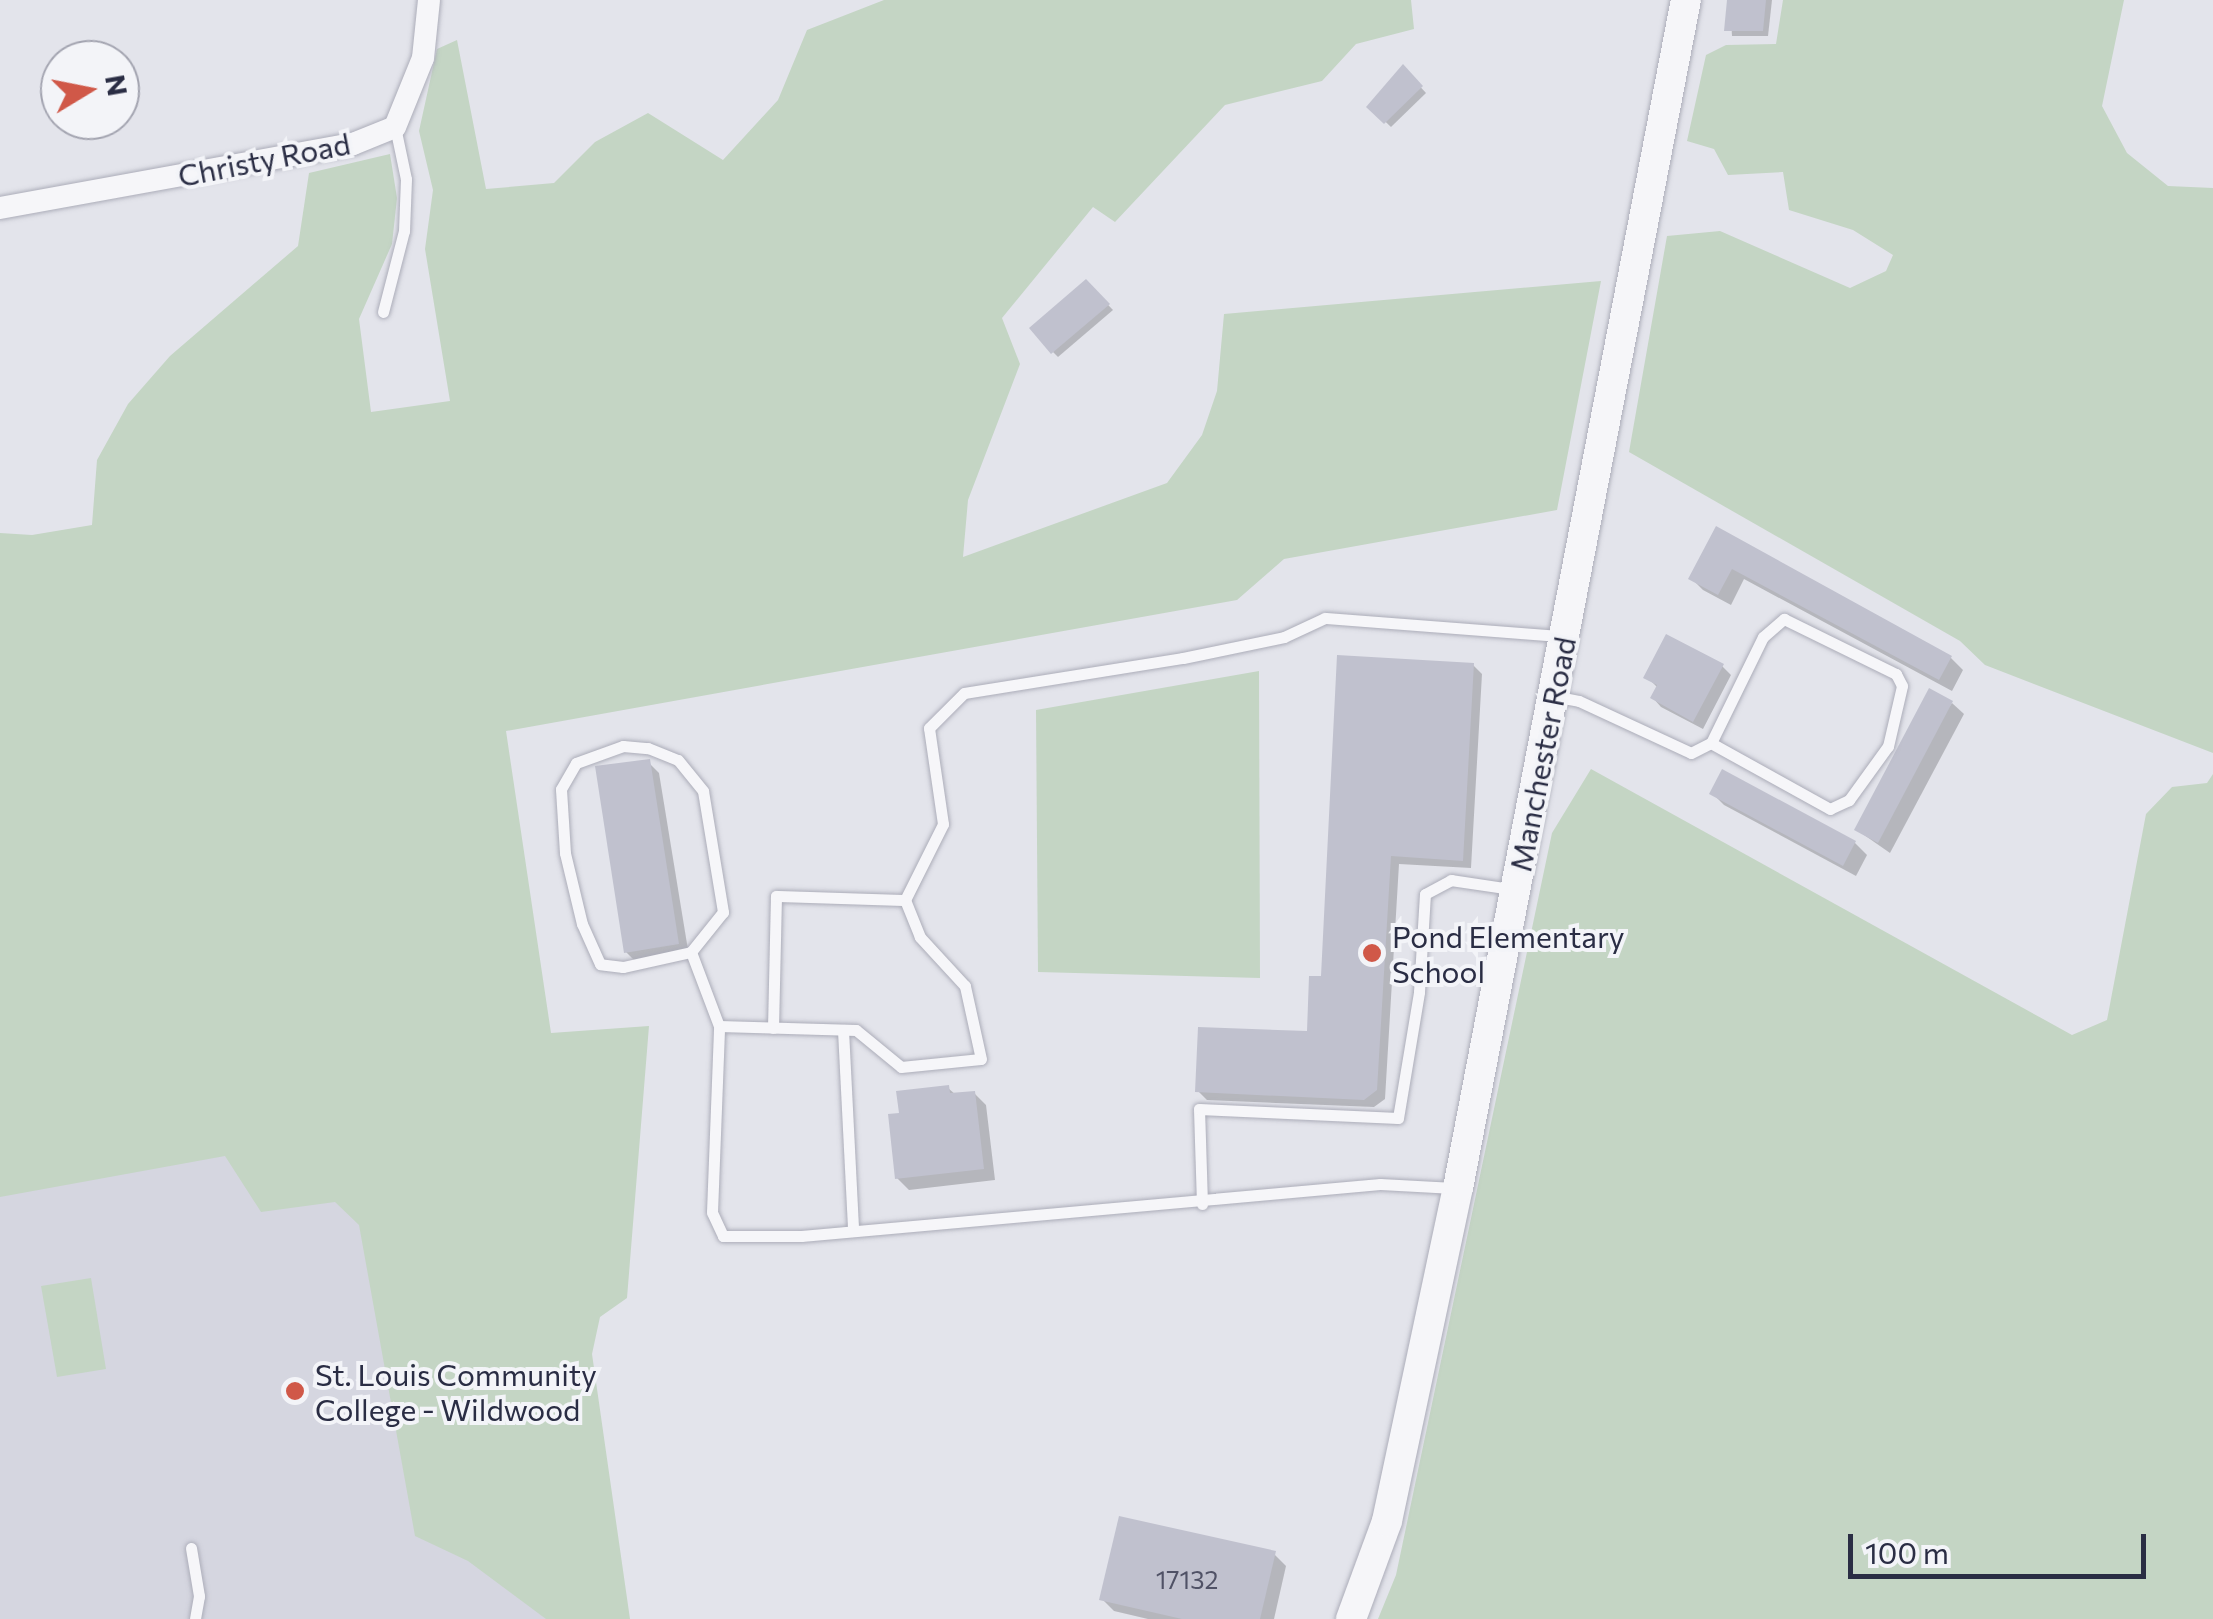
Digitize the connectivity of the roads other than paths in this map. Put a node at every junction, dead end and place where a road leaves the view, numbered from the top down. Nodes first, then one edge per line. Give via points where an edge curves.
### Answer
1 (429, 0) edge
2 (1686, 0) edge
3 (396, 127) junction
4 (0, 208) edge
5 (382, 312) dead end
6 (1564, 637) junction
7 (1553, 696) junction
8 (1712, 743) junction
9 (1516, 890) junction
10 (905, 900) junction
11 (691, 952) junction
12 (718, 1026) junction
13 (773, 1028) junction
14 (843, 1030) junction
15 (1458, 1188) junction
16 (1202, 1204) junction
17 (853, 1230) junction
18 (190, 1548) dead end
19 (196, 1619) edge
20 (1351, 1619) edge

1 - 3 street via 423,58
2 - 6 street, Manchester Road
3 - 4 street, Christy Road via 353,144
3 - 5 lane via 406,178 404,232
6 - 7 street, Manchester Road
6 - 10 lane via 1325,618 1284,637 964,693 928,728 943,824
7 - 8 lane via 1579,701 1679,750
7 - 9 street, Manchester Road
8 - 8 lane via 1763,637 1784,619 1896,674 1902,686 1888,746 1850,800 1830,809
9 - 15 street, Manchester Road
9 - 16 lane via 1451,880 1424,894 1420,992 1398,1118 1199,1108
10 - 13 lane via 776,896
10 - 14 lane via 920,936 965,986 980,1059 901,1067 856,1030
11 - 11 lane via 723,912 703,791 678,760 648,748 623,746 576,762 561,789 565,852 582,924 600,964 624,967
11 - 12 lane
12 - 13 lane
12 - 17 lane via 712,1212 723,1236
13 - 14 lane
14 - 17 lane
15 - 16 lane via 1380,1184
15 - 20 street, Manchester Road via 1387,1521
16 - 17 lane
18 - 19 lane

